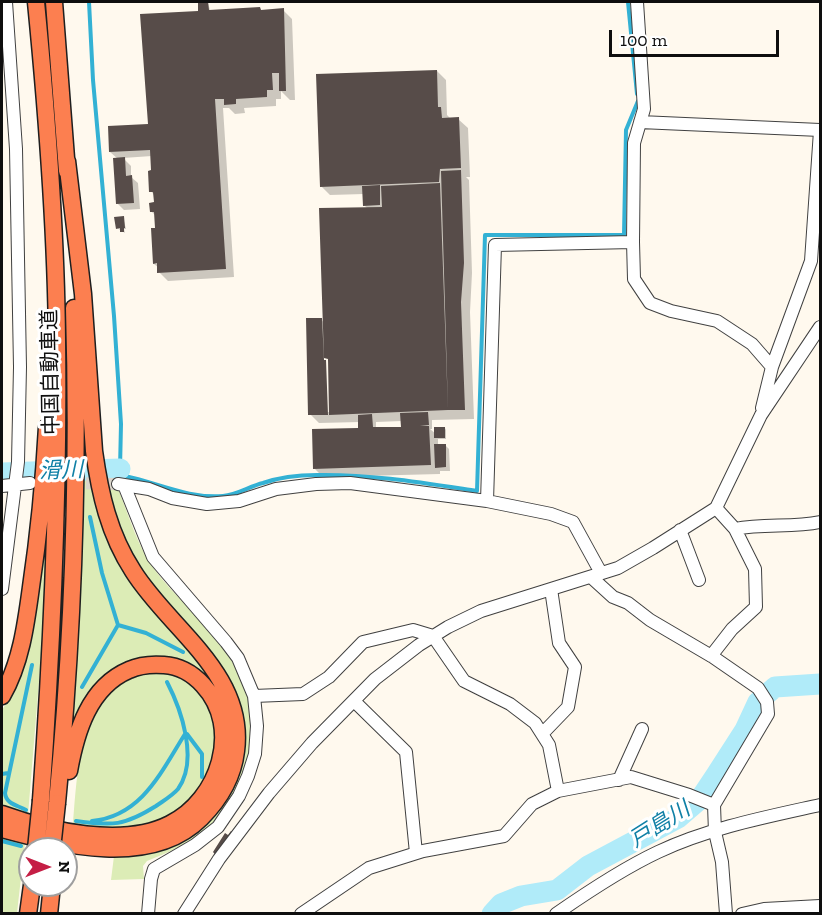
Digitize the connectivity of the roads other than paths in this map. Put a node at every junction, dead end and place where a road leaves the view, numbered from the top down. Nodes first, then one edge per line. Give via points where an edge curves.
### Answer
1 (6, 2) edge
2 (36, 2) edge
3 (54, 2) edge
4 (638, 2) edge
5 (639, 122) junction
6 (820, 130) edge
7 (67, 160) junction
8 (633, 242) junction
9 (56, 305) junction
10 (820, 327) edge
11 (772, 367) junction
12 (761, 415) junction
13 (30, 483) dead end
14 (15, 485) junction
15 (2, 486) edge
16 (487, 501) junction
17 (716, 508) junction
18 (820, 522) edge
19 (735, 529) junction
20 (680, 530) junction
21 (596, 575) junction
22 (699, 580) dead end
23 (2, 589) edge
24 (551, 589) junction
25 (433, 636) junction
26 (711, 656) junction
27 (2, 696) edge
28 (254, 696) junction
29 (354, 701) junction
30 (642, 729) dead end
31 (542, 734) junction
32 (619, 780) junction
33 (558, 791) junction
34 (54, 803) junction
35 (711, 803) junction
36 (820, 805) edge
37 (2, 814) edge
38 (2, 829) edge
39 (715, 832) junction
40 (41, 837) edge
41 (53, 837) edge
42 (56, 837) edge
43 (416, 853) junction
44 (30, 897) edge
45 (49, 897) edge
46 (820, 906) edge
47 (776, 911) edge
48 (28, 914) edge
49 (47, 914) edge
50 (148, 914) edge
51 (184, 914) edge
52 (301, 914) edge
53 (556, 914) edge
54 (726, 914) edge
55 (742, 914) edge

1 - 14 street via 16,149 20,367
2 - 9 highway, 中国自動車道
3 - 7 highway, 中国自動車道
4 - 5 street via 644,110
5 - 6 street
5 - 8 street via 634,143
6 - 11 street via 811,261
7 - 34 highway, 中国自動車道 via 74,325 74,534 66,710
7 - 38 highway via 83,294 94,451 108,521 134,574 217,675 231,701 237,744 232,772 218,798 194,824 163,841 135,847 92,848
8 - 11 street via 634,279 650,303 717,321 752,344
8 - 16 street via 495,245
9 - 27 highway via 46,343 48,410 35,561 19,655
9 - 34 highway, 中国自動車道
10 - 12 street
11 - 12 street
12 - 17 street
13 - 14 street
14 - 15 street
14 - 23 street
16 - 21 street via 573,522
16 - 28 street via 350,483 276,489 239,501 207,504 121,485 153,557 238,658
17 - 19 street
17 - 20 street
18 - 19 street
19 - 26 street via 755,569 756,608 732,628
20 - 21 street via 618,568
20 - 22 street
21 - 24 street
21 - 26 street via 613,597
24 - 25 street via 481,611
24 - 31 street via 559,643 574,667 568,707
25 - 28 street via 413,630 363,642 329,676 303,694
25 - 29 street via 375,679
25 - 31 street via 464,681 510,704 535,723
26 - 35 street via 758,688 768,714
28 - 50 street via 255,754 239,796 218,827 154,869
29 - 43 street via 406,752
29 - 51 street via 268,794
30 - 32 street
31 - 33 street via 549,745
32 - 33 street
32 - 35 street via 631,777
33 - 43 street via 532,804 504,836
34 - 37 highway via 70,767 86,712 113,678 136,666 171,665 192,674 209,691 222,726 219,767 207,791 180,818 144,833 99,835
34 - 40 highway, 中国自動車道, bridge
34 - 41 highway, 中国自動車道, bridge
34 - 42 highway
35 - 39 street
36 - 39 street
39 - 53 street via 659,851 606,879
39 - 54 street
43 - 52 street via 369,868
44 - 48 highway
45 - 49 highway
46 - 47 street
47 - 55 street

